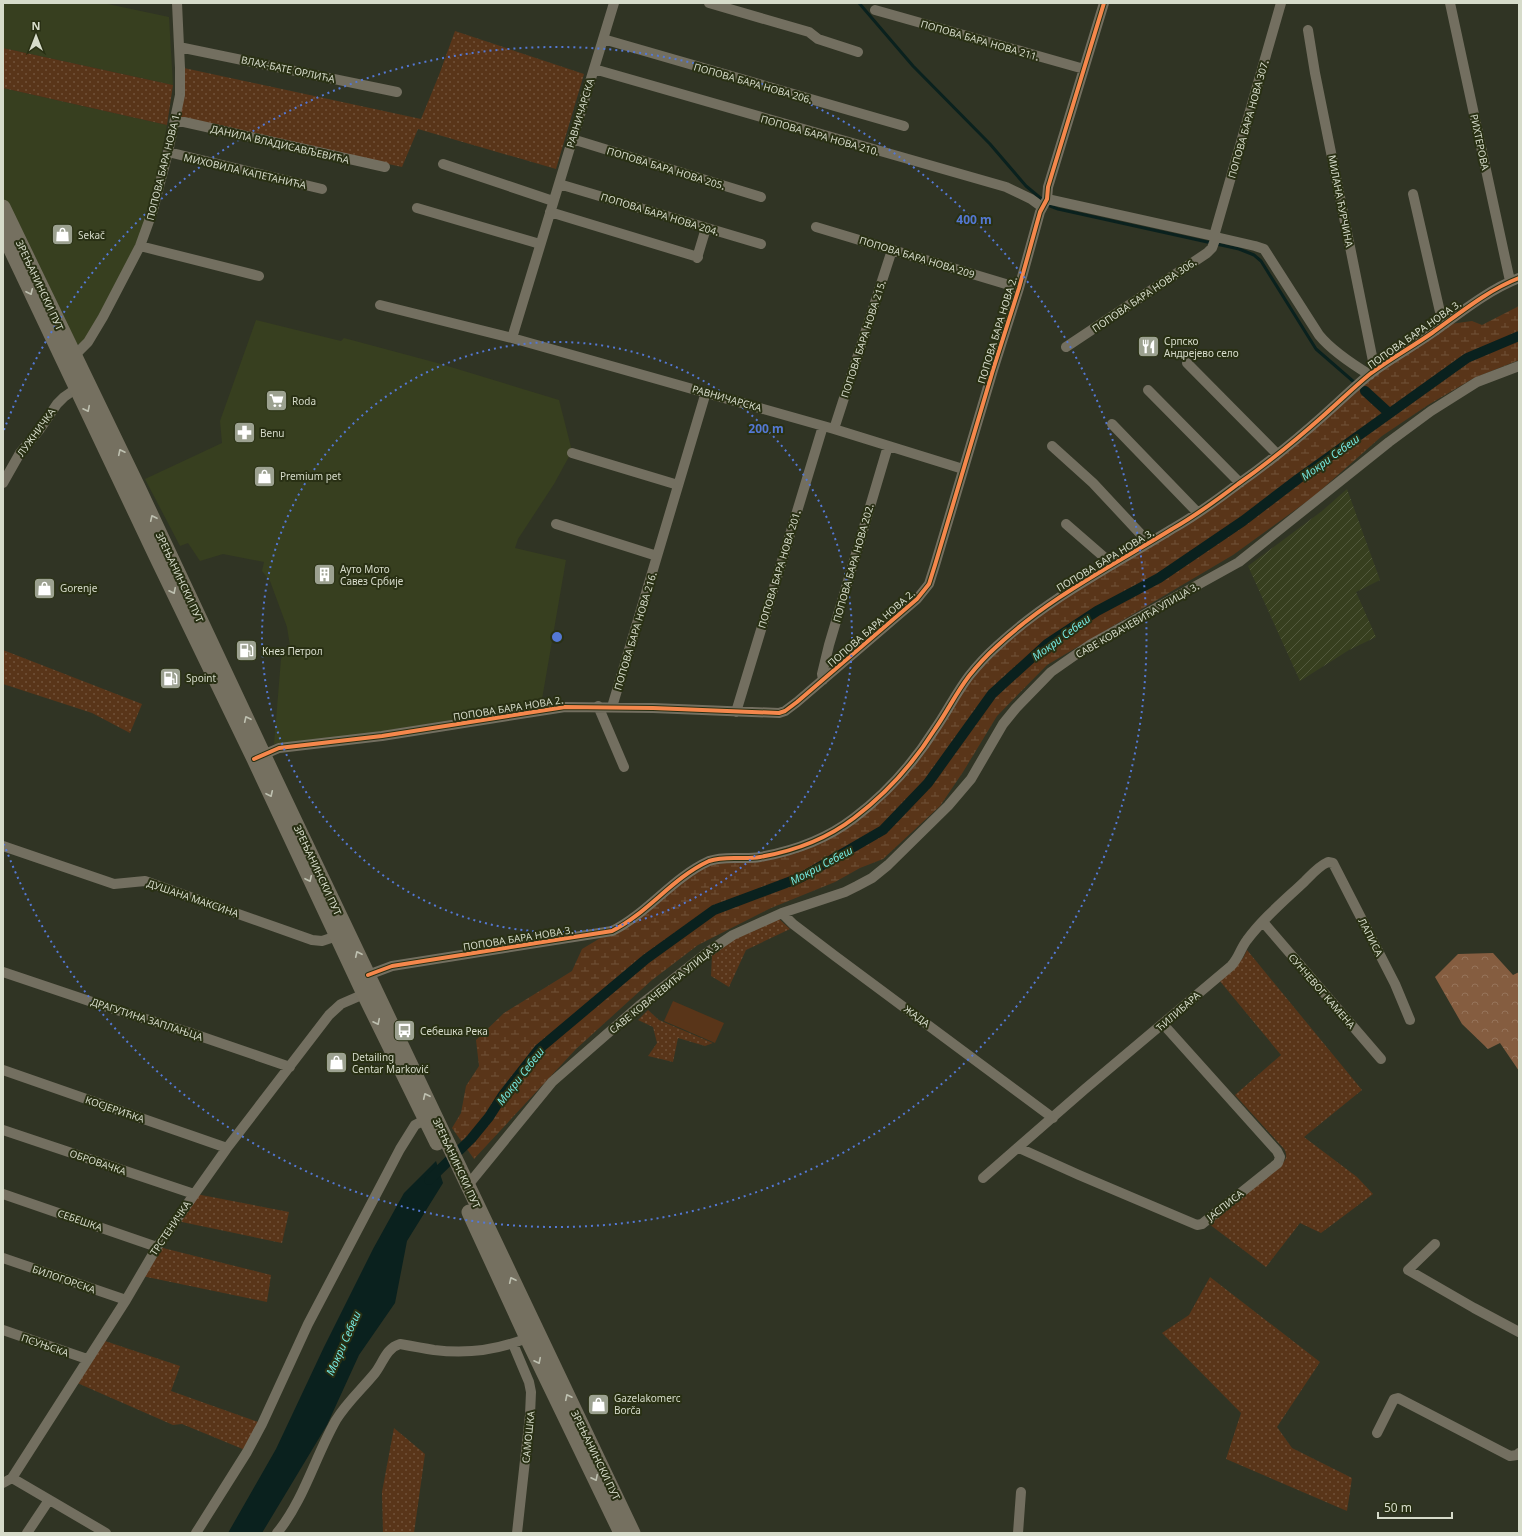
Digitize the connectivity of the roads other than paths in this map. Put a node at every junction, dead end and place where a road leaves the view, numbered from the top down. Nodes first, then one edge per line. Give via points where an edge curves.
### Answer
1 (177, 3) edge
2 (614, 3) edge
3 (709, 3) edge
4 (1104, 3) edge
5 (1281, 3) edge
6 (1450, 3) edge
7 (875, 10) dead end
8 (1308, 30) dead end
9 (603, 39) junction
10 (179, 47) junction
11 (858, 52) dead end
12 (594, 69) junction
13 (1084, 69) junction
14 (397, 92) dead end
15 (175, 120) junction
16 (904, 126) dead end
17 (572, 139) junction
18 (168, 152) junction
19 (443, 164) dead end
20 (385, 167) dead end
21 (558, 184) junction
22 (322, 189) dead end
23 (1413, 194) dead end
24 (761, 197) dead end
25 (553, 201) junction
26 (1044, 203) junction
27 (3, 207) edge
28 (417, 208) dead end
29 (550, 212) junction
30 (816, 227) dead end
31 (706, 228) junction
32 (3, 232) edge
33 (1215, 237) junction
34 (540, 244) junction
35 (761, 244) dead end
36 (140, 246) junction
37 (892, 250) junction
38 (259, 276) dead end
39 (1514, 280) edge
40 (1019, 288) junction
41 (380, 305) dead end
42 (1443, 325) junction
43 (512, 338) junction
44 (1066, 347) dead end
45 (74, 356) junction
46 (1187, 363) dead end
47 (1519, 366) edge
48 (1372, 373) junction
49 (77, 388) junction
50 (1148, 390) dead end
51 (706, 392) junction
52 (1112, 424) dead end
53 (823, 426) junction
54 (834, 429) junction
55 (888, 446) junction
56 (1052, 446) dead end
57 (572, 453) dead end
58 (1277, 454) junction
59 (964, 468) junction
60 (3, 483) edge
61 (1240, 483) junction
62 (678, 485) junction
63 (1197, 512) junction
64 (556, 524) dead end
65 (1066, 524) dead end
66 (1148, 543) junction
67 (657, 556) junction
68 (1112, 564) junction
69 (823, 680) junction
70 (598, 706) junction
71 (612, 707) junction
72 (736, 712) junction
73 (259, 757) junction
74 (624, 767) dead end
75 (3, 846) edge
76 (1324, 864) joint
77 (782, 913) junction
78 (1263, 922) junction
79 (336, 936) junction
80 (3, 972) edge
81 (368, 975) junction
82 (364, 994) junction
83 (1410, 1020) dead end
84 (1163, 1024) junction
85 (1381, 1060) dead end
86 (290, 1067) junction
87 (3, 1070) edge
88 (430, 1117) junction
89 (1053, 1118) junction
90 (3, 1130) edge
91 (227, 1148) junction
92 (1019, 1148) junction
93 (455, 1170) junction
94 (984, 1178) dead end
95 (468, 1185) junction
96 (3, 1194) edge
97 (194, 1194) junction
98 (1435, 1244) dead end
99 (157, 1247) junction
100 (3, 1258) edge
101 (126, 1300) junction
102 (3, 1330) edge
103 (1519, 1332) edge
104 (527, 1338) junction
105 (513, 1344) junction
106 (87, 1359) junction
107 (1377, 1433) dead end
108 (1519, 1453) edge
109 (7, 1481) edge
110 (1021, 1492) dead end
111 (49, 1500) junction
112 (27, 1533) edge
113 (106, 1533) edge
114 (196, 1533) edge
115 (277, 1533) edge
116 (517, 1533) edge
117 (621, 1533) edge
118 (633, 1533) edge
119 (1018, 1533) edge

1 - 10 street, ПОПОВА БАРА НОВА 1.
2 - 9 street, РАВНИЧАРСКА
3 - 11 street via 809,32 818,39
4 - 13 street, ПОПОВА БАРА НОВА 2.
5 - 33 street, ПОПОВА БАРА НОВА 307.
6 - 39 street, РИХТЕРОВА
7 - 13 street, ПОПОВА БАРА НОВА 211.
8 - 48 street, МИЛАНА ЋУРЧИНА
9 - 12 street, РАВНИЧАРСКА
9 - 16 street, ПОПОВА БАРА НОВА 206.
10 - 14 street, ВЛАХ-БАТЕ ОРЛИЋА
10 - 15 street, ПОПОВА БАРА НОВА 1. via 180,91
12 - 17 street, РАВНИЧАРСКА
12 - 26 street, ПОПОВА БАРА НОВА 210. via 1006,187
13 - 26 street, ПОПОВА БАРА НОВА 2.
15 - 18 street, ПОПОВА БАРА НОВА 1.
15 - 20 street, ДАНИЛА ВЛАДИСАВЉЕВИЋА
17 - 21 street, РАВНИЧАРСКА
17 - 24 street, ПОПОВА БАРА НОВА 205.
18 - 22 street, МИХОВИЛА КАПЕТАНИЋА
18 - 36 street, ПОПОВА БАРА НОВА 1. via 153,210
19 - 25 street
21 - 25 street, РАВНИЧАРСКА
21 - 31 street, ПОПОВА БАРА НОВА 204.
23 - 42 street
25 - 29 street, РАВНИЧАРСКА
26 - 33 street
26 - 40 street, ПОПОВА БАРА НОВА 2.
27 - 45 main road, ЗРЕЊАНИНСКИ ПУТ
28 - 34 street
29 - 31 street via 697,258
29 - 34 street, РАВНИЧАРСКА
30 - 37 street, ПОПОВА БАРА НОВА 209
31 - 35 street, ПОПОВА БАРА НОВА 204.
32 -> 49 main road, ЗРЕЊАНИНСКИ ПУТ
33 - 44 street, ПОПОВА БАРА НОВА 306. via 1212,248
33 - 48 street via 1264,249 1325,343 1357,367
34 - 43 street, РАВНИЧАРСКА
36 - 38 street
36 - 45 street, ПОПОВА БАРА НОВА 1. via 88,342
37 - 40 street, ПОПОВА БАРА НОВА 209
37 - 54 street, ПОПОВА БАРА НОВА 215.
39 - 42 street, ПОПОВА БАРА НОВА 3.
40 - 59 street, ПОПОВА БАРА НОВА 2.
41 - 43 street, РАВНИЧАРСКА
42 - 48 street, ПОПОВА БАРА НОВА 3.
43 - 51 street, РАВНИЧАРСКА
73 -> 45 main road, ЗРЕЊАНИНСКИ ПУТ via 138,487
46 - 58 street
47 - 77 street, САВЕ КОВАЧЕВИЋА УЛИЦА 3. via 1477,382 1431,411 1239,562 1091,644 1051,672 1003,724 971,779 945,810 888,865 872,878 845,892
48 - 58 street, ПОПОВА БАРА НОВА 3.
49 - 60 street, ЛУЖНИЧКА via 57,404 20,453
49 -> 73 main road, ЗРЕЊАНИНСКИ ПУТ via 198,644
50 - 61 street
51 - 53 street, РАВНИЧАРСКА
51 - 62 street, ПОПОВА БАРА НОВА 216.
52 - 63 street
53 - 54 street, РАВНИЧАРСКА
53 - 72 street, ПОПОВА БАРА НОВА 201.
54 - 55 street, РАВНИЧАРСКА
55 - 59 street, РАВНИЧАРСКА
55 - 69 street, ПОПОВА БАРА НОВА 202. via 829,645
56 - 66 street via 1093,483
57 - 62 street
58 - 61 street, ПОПОВА БАРА НОВА 3.
59 - 69 street, ПОПОВА БАРА НОВА 2. via 925,591
61 - 63 street, ПОПОВА БАРА НОВА 3.
62 - 67 street, ПОПОВА БАРА НОВА 216.
63 - 66 street, ПОПОВА БАРА НОВА 3.
64 - 67 street
65 - 68 street
66 - 68 street, ПОПОВА БАРА НОВА 3.
67 - 71 street, ПОПОВА БАРА НОВА 216.
68 - 81 street, ПОПОВА БАРА НОВА 3. via 1031,617 993,649 968,677 915,759 894,783 873,803 826,837 779,853 711,861 695,869 632,920 612,931 392,966
69 - 72 street, ПОПОВА БАРА НОВА 2. via 785,711
70 - 71 street, ПОПОВА БАРА НОВА 2.
70 - 73 street, ПОПОВА БАРА НОВА 2. via 565,706 382,736 280,748
70 - 74 street
71 - 72 street, ПОПОВА БАРА НОВА 2.
73 -> 79 main road, ЗРЕЊАНИНСКИ ПУТ
81 -> 73 main road, ЗРЕЊАНИНСКИ ПУТ
75 - 79 street, ДУШАНА МАКСИНА via 114,884 145,881 312,940 322,941
76 - 78 street, ЋИЛИБАРА
76 - 83 street, ЛАПИСА via 1330,862 1335,867 1395,984
77 - 89 street, ЖАДА via 835,956
77 - 95 street, САВЕ КОВАЧЕВИЋА УЛИЦА 3. via 722,942 626,1017 552,1082
78 - 84 street, ЋИЛИБАРА via 1243,944 1235,962
78 - 85 street, СУНЧЕВОГ КАМЕНА
79 - 82 main road, ЗРЕЊАНИНСКИ ПУТ
80 - 86 street, ДРАГУТИНА ЗАПЛАЊЦА
88 -> 81 main road, ЗРЕЊАНИНСКИ ПУТ
82 - 86 street, ТРСТЕНИЧКА via 341,1004 329,1015
82 -> 88 main road, ЗРЕЊАНИНСКИ ПУТ
84 - 89 street, ЋИЛИБАРА
84 - 92 street, ЈАСПИСА via 1277,1151 1280,1157 1278,1163 1202,1224 1197,1225
86 - 91 street, ТРСТЕНИЧКА
87 - 91 street, КОСЈЕРИЋКА
88 - 93 main road, ЗРЕЊАНИНСКИ ПУТ
88 - 114 street via 412,1128 400,1149 308,1324 247,1452
89 - 92 street, ЋИЛИБАРА
90 - 97 street, ОБРОВАЧКА
91 - 97 street, ТРСТЕНИЧКА
92 - 94 street
93 - 95 main road, ЗРЕЊАНИНСКИ ПУТ
93 - 104 main road, ЗРЕЊАНИНСКИ ПУТ
118 -> 95 main road, ЗРЕЊАНИНСКИ ПУТ
96 - 99 street, СЕБЕШКА
97 - 99 street, ТРСТЕНИЧКА
98 - 103 street via 1408,1270
99 - 101 street, ТРСТЕНИЧКА
100 - 101 street, БИЛОГОРСКА
101 - 106 street, ТРСТЕНИЧКА
102 - 106 street, ПСУЊСКА
104 - 105 street
104 -> 117 main road, ЗРЕЊАНИНСКИ ПУТ
105 - 115 street via 451,1351 400,1344 395,1346 336,1420 289,1519
105 - 116 street, САМОШКА via 531,1392
106 - 109 street, ТРСТЕНИЧКА
107 - 108 street via 1394,1400 1398,1398 1510,1456
109 - 111 street
110 - 119 street
111 - 112 street
111 - 113 street

